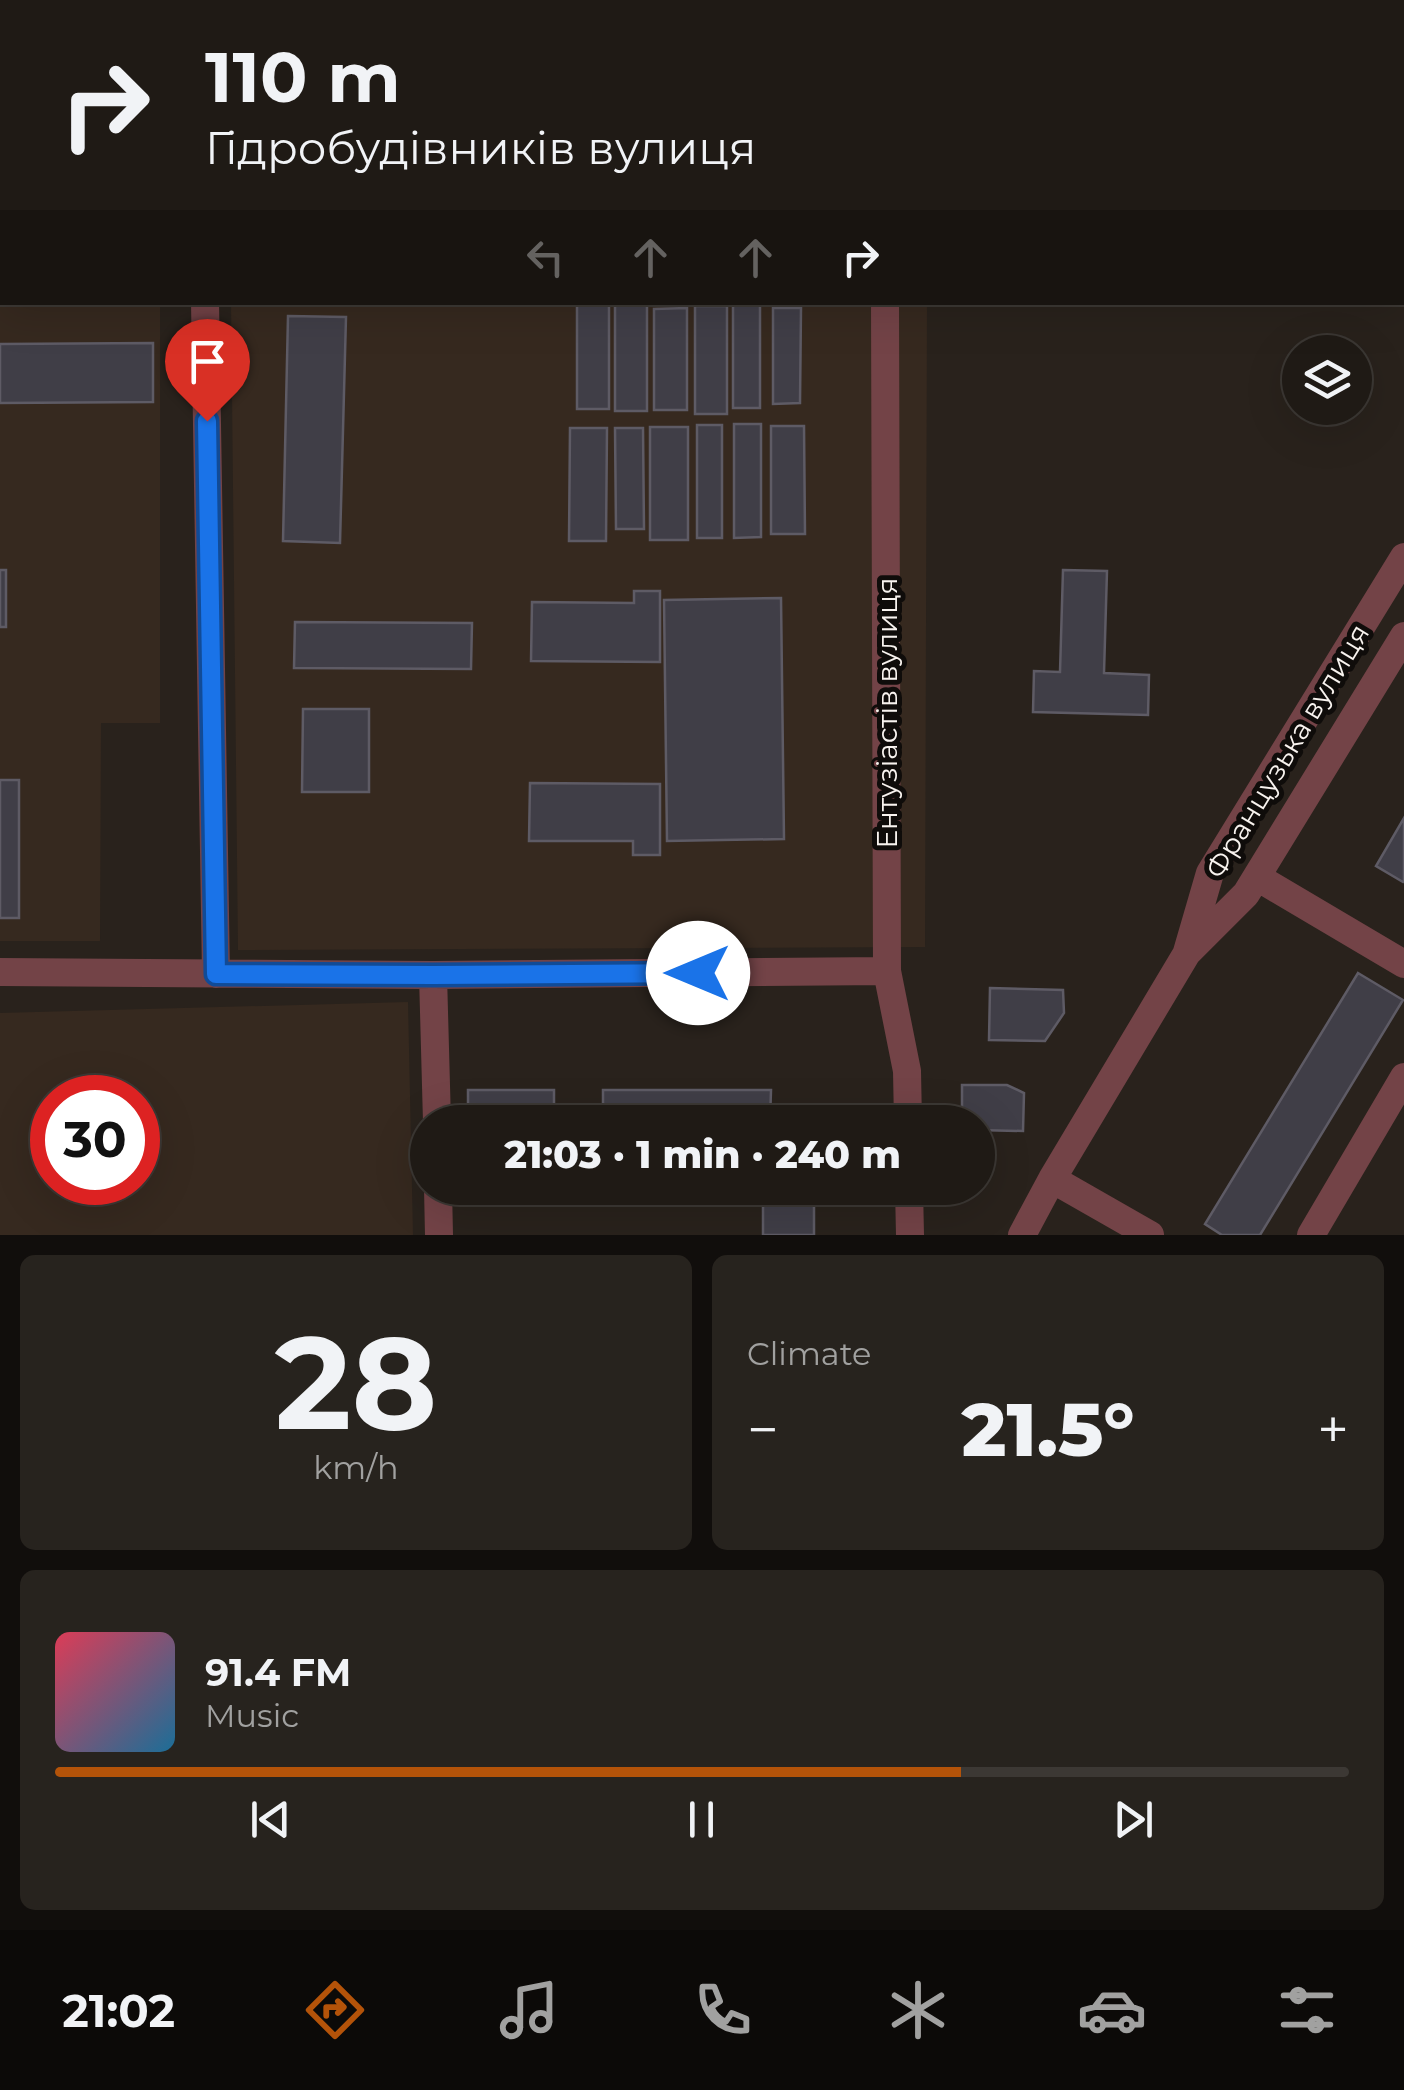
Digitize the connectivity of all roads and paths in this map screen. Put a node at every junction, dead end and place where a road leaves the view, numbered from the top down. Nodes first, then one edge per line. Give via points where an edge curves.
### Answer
1 (205, 305) edge
2 (885, 305) edge
3 (1404, 557) edge
4 (1404, 636) edge
5 (1257, 877) junction
6 (1187, 953) junction
7 (1404, 964) edge
8 (888, 971) junction
9 (0, 972) edge
10 (216, 974) junction
11 (433, 975) junction
12 (1404, 1077) edge
13 (436, 1105) edge
14 (908, 1105) edge
15 (1052, 1179) junction
16 (438, 1205) edge
17 (909, 1205) edge
18 (439, 1235) edge
19 (910, 1235) edge
20 (1022, 1235) edge
21 (1150, 1235) edge
22 (1311, 1235) edge

1 - 10 street
2 - 8 street, Ентузіастів вулиця
3 - 6 street, Французька вулиця via 1210,873
4 - 5 street, Французька вулиця
5 - 6 street, Французька вулиця
5 - 7 street
6 - 15 street, Французька вулиця
8 - 11 street
8 - 14 street, Ентузіастів вулиця via 908,1071
9 - 10 street
10 - 11 street
11 - 13 street
12 - 22 street
15 - 20 street, Французька вулиця
15 - 21 street
16 - 18 street
17 - 19 street

